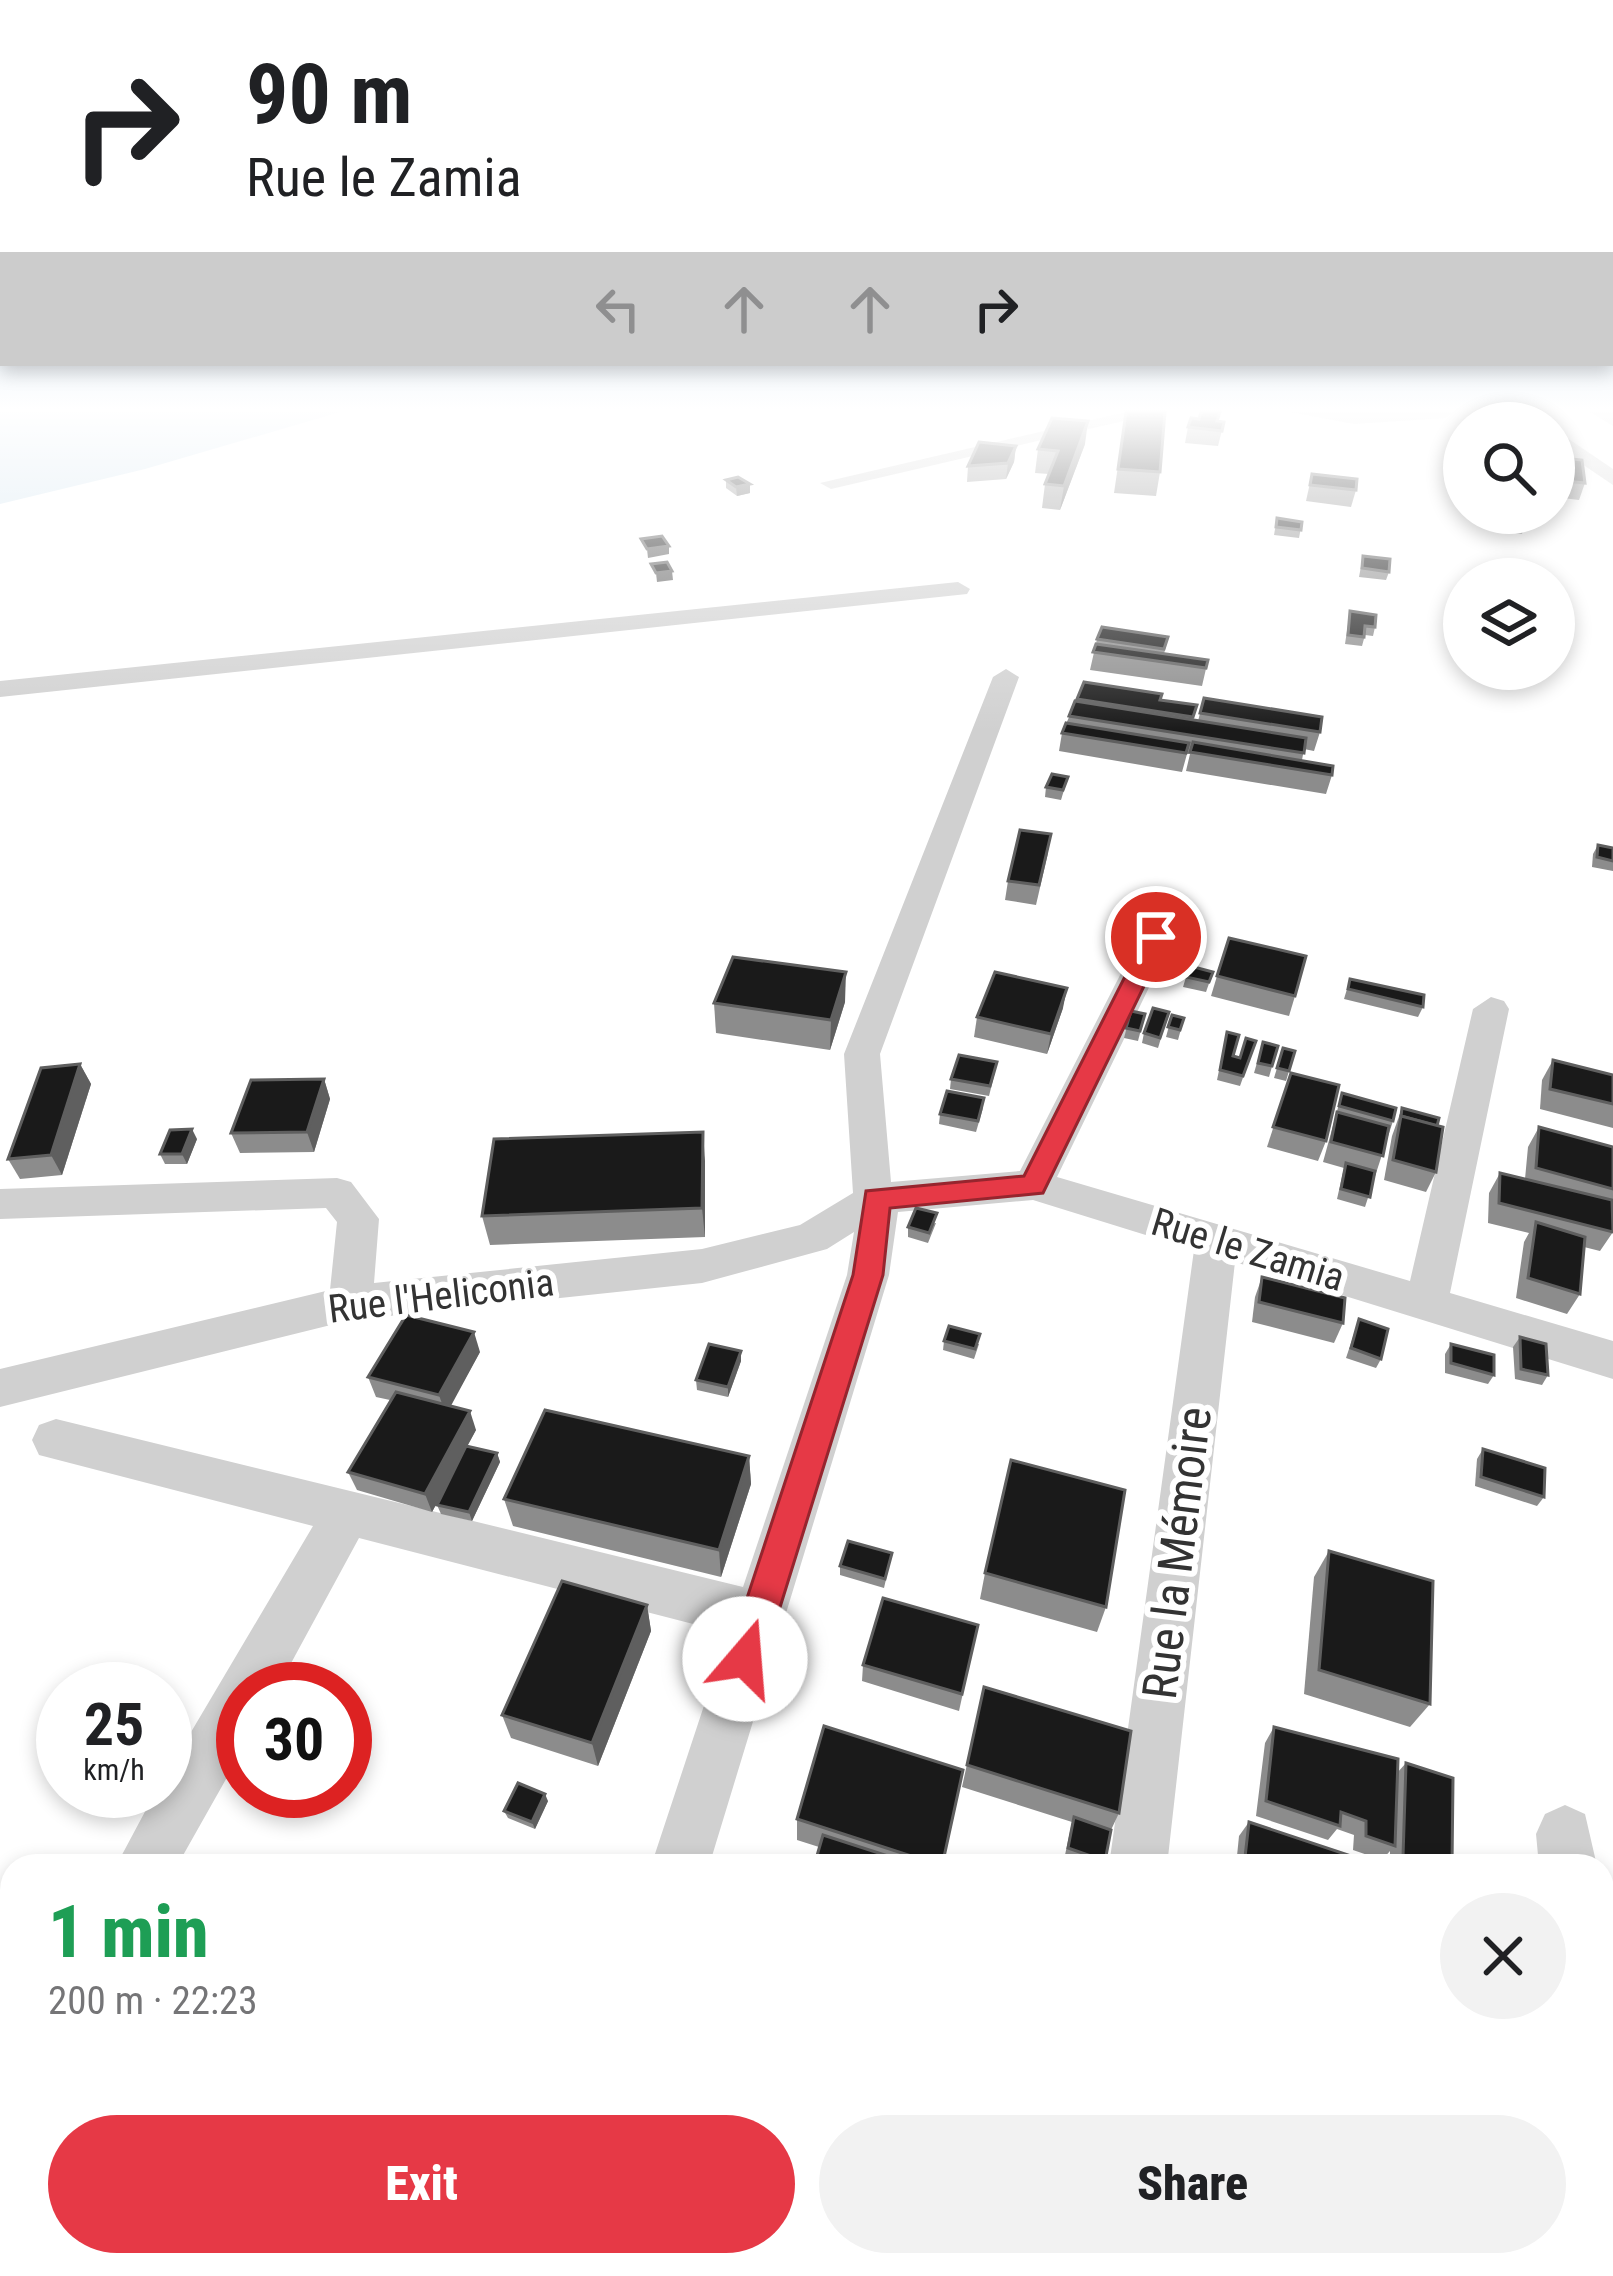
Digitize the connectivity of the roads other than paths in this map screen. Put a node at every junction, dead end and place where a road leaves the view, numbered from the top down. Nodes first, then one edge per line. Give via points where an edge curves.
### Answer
1 (958, 589) dead end
2 (1006, 677) dead end
3 (0, 689) edge
4 (1156, 937) dead end
5 (1491, 1009) dead end
6 (1033, 1185) junction
7 (876, 1198) junction
8 (0, 1204) edge
9 (1216, 1241) junction
10 (351, 1303) junction
11 (1426, 1304) junction
12 (1613, 1360) edge
13 (0, 1388) edge
14 (56, 1440) dead end
15 (350, 1510) junction
16 (759, 1616) junction
17 (262, 1662) edge
18 (216, 1742) edge
19 (152, 1854) edge
20 (684, 1854) edge
21 (1139, 1854) edge

1 - 3 street
2 - 7 street via 862,1054
4 - 6 street
5 - 11 street
6 - 7 street, Rue le Zamia
6 - 9 street, Rue le Zamia
7 - 10 street, Rue l'Heliconia via 812,1238 702,1266
7 - 16 street via 868,1275
8 - 10 street via 337,1193 358,1219
9 - 11 street, Rue le Zamia
9 - 21 street, Rue la Mémoire
10 - 13 street, Rue l'Heliconia
11 - 12 street, Rue le Zamia
14 - 15 street
15 - 16 street
15 - 17 street
16 - 20 street
18 - 19 street

